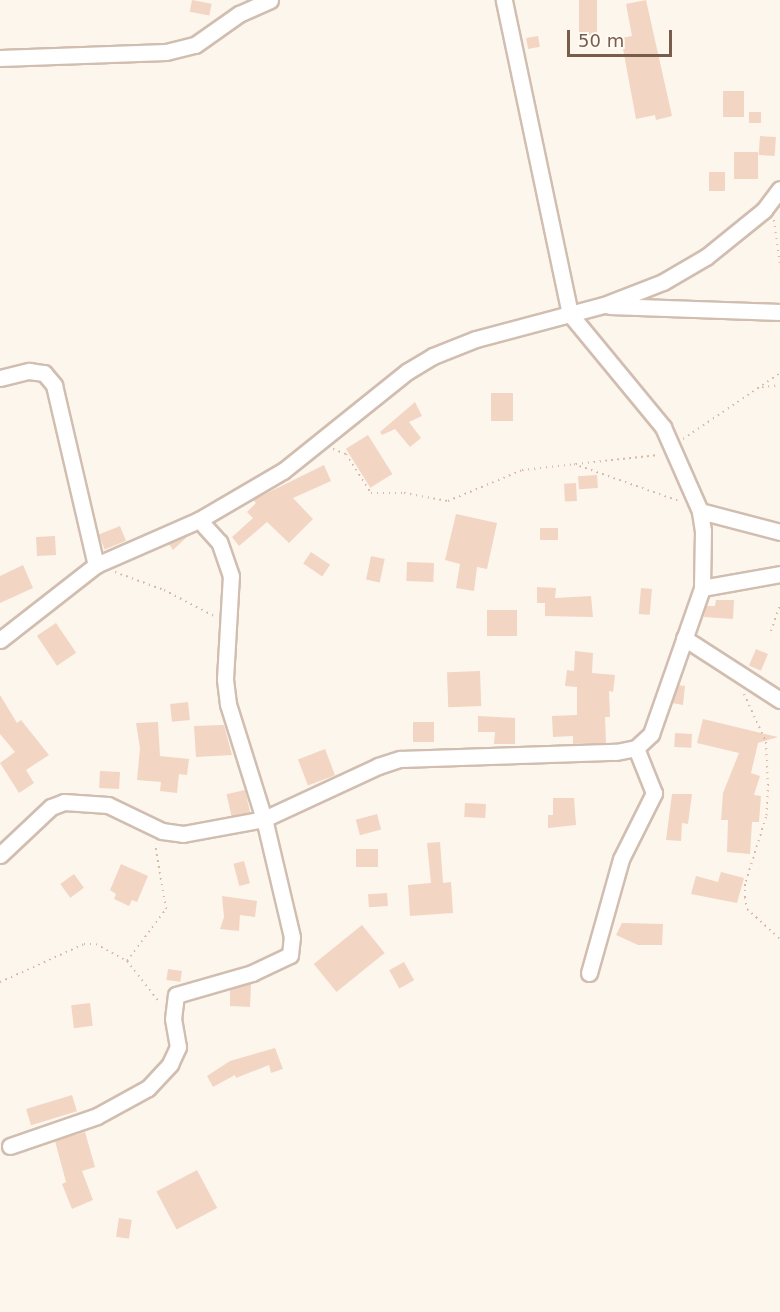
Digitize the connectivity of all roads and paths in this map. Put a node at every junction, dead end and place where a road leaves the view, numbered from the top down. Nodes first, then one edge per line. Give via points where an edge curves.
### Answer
1 (270, 0) edge
2 (504, 0) edge
3 (0, 58) edge
4 (780, 189) edge
5 (771, 201) junction
6 (780, 265) edge
7 (604, 305) junction
8 (780, 312) edge
9 (570, 314) junction
10 (780, 373) edge
11 (0, 378) edge
12 (780, 385) edge
13 (759, 388) junction
14 (319, 446) junction
15 (674, 452) junction
16 (573, 464) junction
17 (698, 507) junction
18 (199, 520) junction
19 (780, 532) edge
20 (96, 565) junction
21 (780, 574) edge
22 (702, 588) junction
23 (780, 605) edge
24 (228, 631) junction
25 (771, 631) dead end
26 (684, 638) junction
27 (0, 640) edge
28 (730, 668) junction
29 (780, 700) edge
30 (636, 748) junction
31 (264, 819) junction
32 (156, 828) junction
33 (0, 855) edge
34 (780, 939) edge
35 (127, 962) junction
36 (589, 973) dead end
37 (0, 982) edge
38 (173, 1019) junction
39 (10, 1146) dead end

1 - 3 street via 239,14 195,45 166,52
2 - 9 street
4 - 5 street
5 - 6 path
5 - 7 street via 706,257 663,282
7 - 8 street
7 - 9 street
9 - 14 street via 539,326 476,339 433,356 408,371
9 - 15 street via 632,385 663,427
10 - 13 path
11 - 20 street via 29,371 44,373 54,385
12 - 13 path
13 - 15 path
14 - 16 path via 343,451 371,493 404,493 439,500 456,500 510,472
14 - 18 street via 247,494
15 - 16 path
15 - 17 street
16 - 17 path
17 - 19 street
17 - 22 street via 704,531
18 - 20 street
18 - 24 street via 226,557 232,591
20 - 24 path via 201,607
20 - 27 street
21 - 22 street
22 - 26 street
23 - 25 path
24 - 31 street via 228,704
26 - 28 street
26 - 30 street via 651,734
28 - 29 street
28 - 34 path via 761,729 768,755 766,817 745,884 747,909
30 - 31 street via 616,752 400,759 378,765
30 - 36 street via 654,793 621,859
31 - 32 street via 183,834
31 - 38 street via 292,937 290,955 252,973 176,995
32 - 33 street via 108,805 64,802 51,807
32 - 35 path via 155,852 166,909
35 - 37 path via 107,948 84,944
35 - 38 path
38 - 39 street via 178,1047 175,1057 148,1088 97,1116

